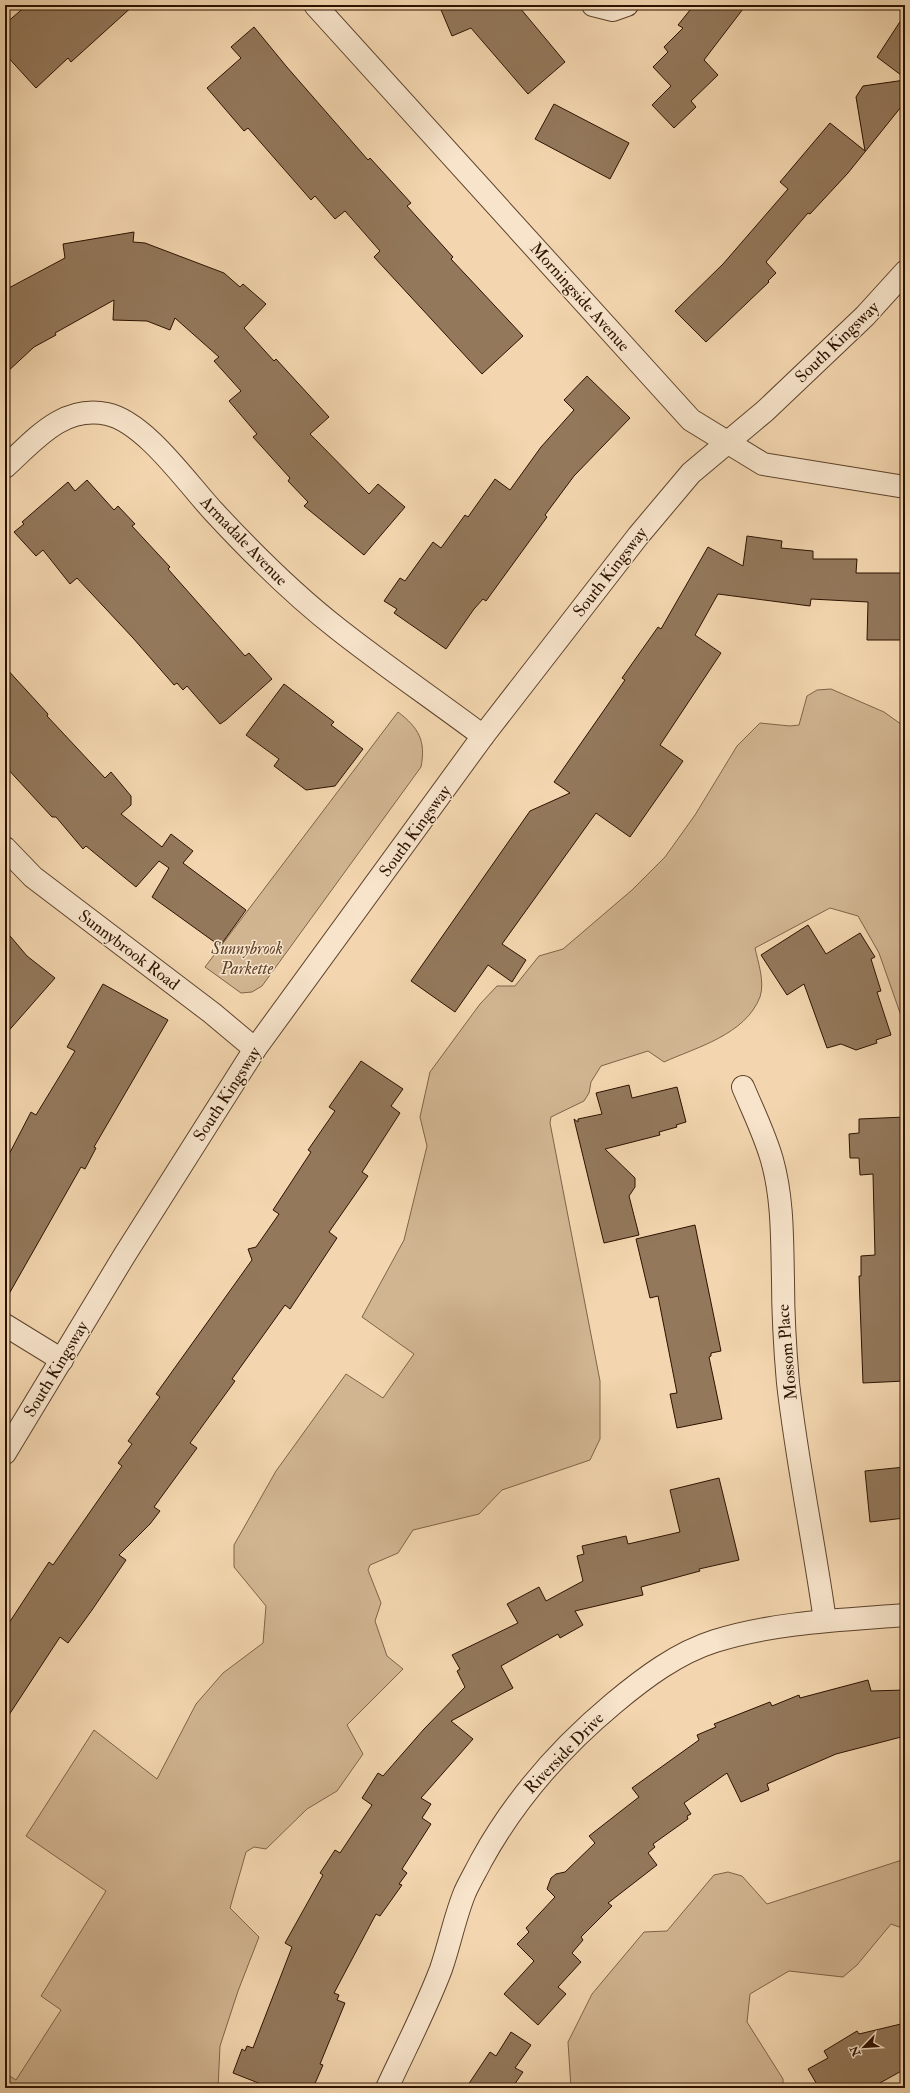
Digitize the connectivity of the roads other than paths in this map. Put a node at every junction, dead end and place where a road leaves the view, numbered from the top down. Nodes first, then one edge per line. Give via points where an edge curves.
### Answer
1 (315, 5) edge
2 (594, 5) edge
3 (627, 5) edge
4 (905, 272) edge
5 (727, 443) junction
6 (5, 467) edge
7 (905, 487) edge
8 (483, 736) junction
9 (5, 848) edge
10 (255, 1049) junction
11 (743, 1087) dead end
12 (5, 1325) edge
13 (62, 1360) junction
14 (5, 1453) edge
15 (905, 1615) edge
16 (825, 1621) junction
17 (387, 2088) edge

1 - 5 street, Morningside Avenue via 691,420
2 - 3 street via 613,10
4 - 5 street, South Kingsway via 865,316 765,411
5 - 7 street, Morningside Avenue via 763,464
5 - 8 street, South Kingsway via 691,473 665,502
6 - 8 street, Armadale Avenue via 44,430 69,416 99,413 126,421 142,433 278,578 338,629
8 - 10 street, South Kingsway
9 - 10 street, Sunnybrook Road via 33,877 212,1013
10 - 13 street, South Kingsway via 124,1256
11 - 16 street, Mossom Place via 772,1160 778,1190 782,1226 783,1309 788,1382 822,1588
12 - 13 street
13 - 14 street, South Kingsway
15 - 16 street, Riverside Drive
16 - 17 street, Riverside Drive via 755,1631 713,1641 677,1658 639,1682 601,1714 541,1772 504,1822 465,1892 440,1970

